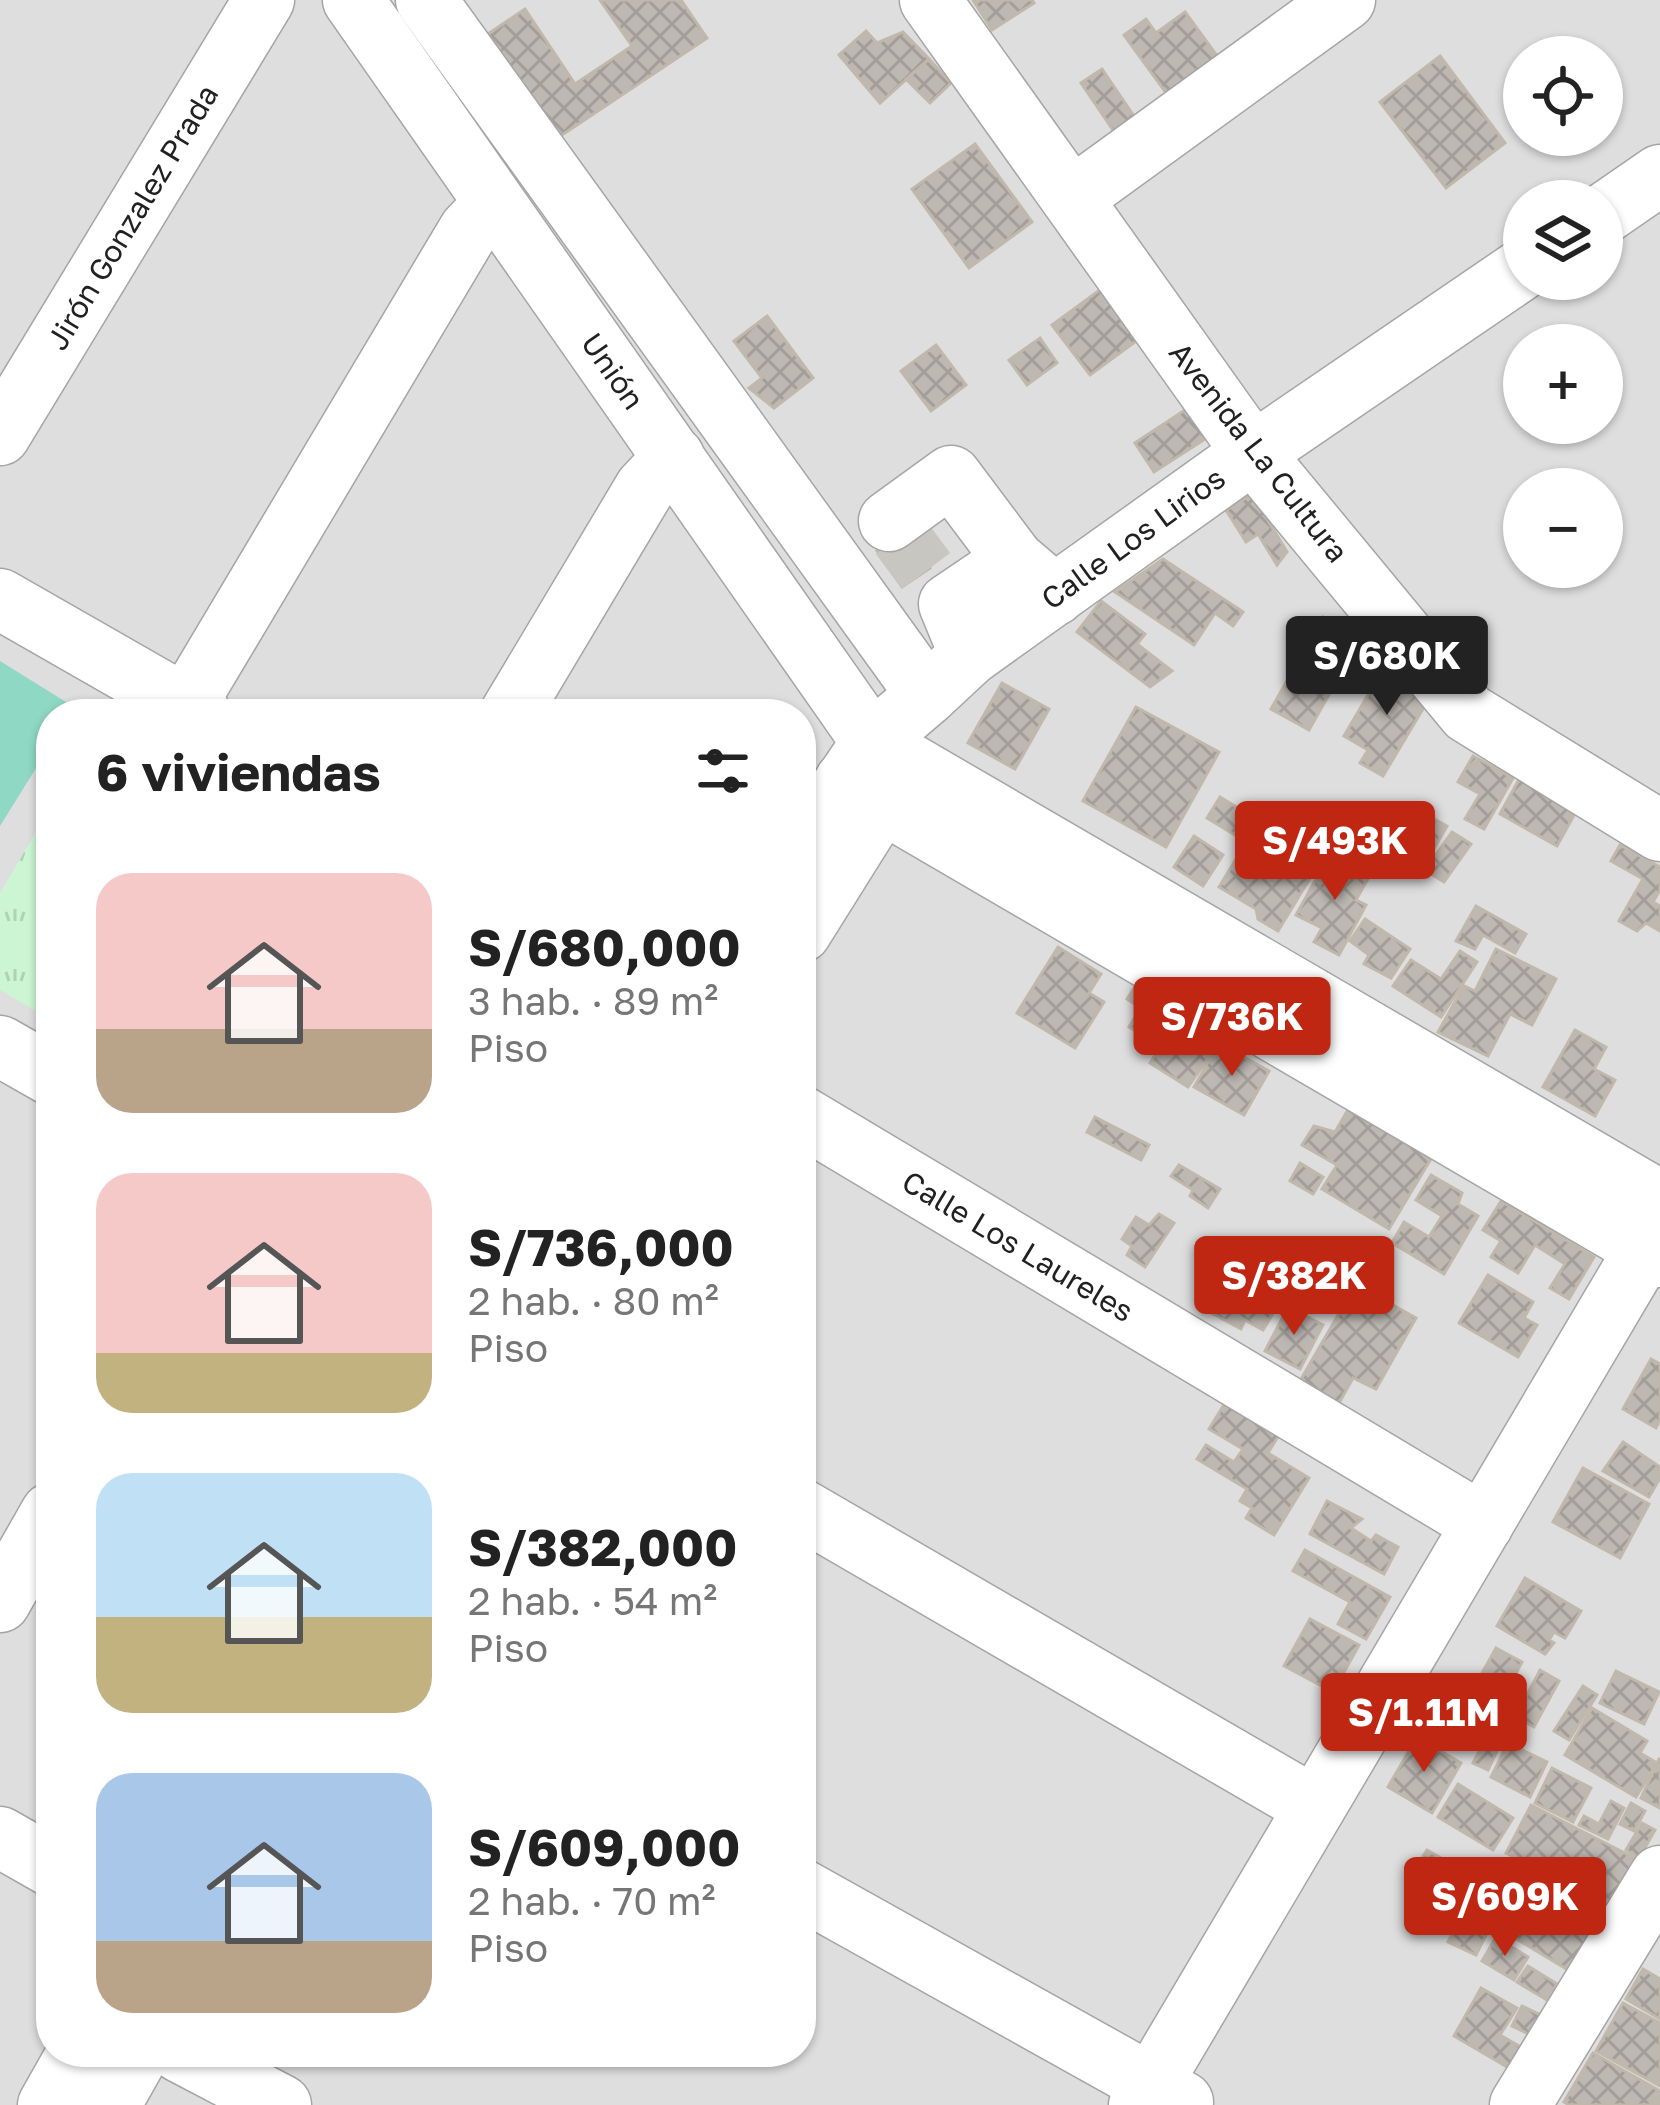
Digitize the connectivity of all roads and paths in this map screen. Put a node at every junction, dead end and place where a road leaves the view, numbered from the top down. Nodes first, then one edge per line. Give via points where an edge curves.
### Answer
1 (264, 0) edge
2 (353, 0) edge
3 (930, 0) edge
4 (1345, 0) edge
5 (444, 6) edge
6 (1660, 175) edge
7 (1072, 198) junction
8 (1623, 201) edge
9 (494, 204) junction
10 (1503, 282) edge
11 (0, 435) edge
12 (1253, 452) junction
13 (674, 457) junction
14 (812, 536) junction
15 (927, 577) junction
16 (1035, 577) junction
17 (0, 599) edge
18 (914, 676) junction
19 (175, 699) edge
20 (200, 699) edge
21 (519, 699) edge
22 (876, 773) junction
23 (1660, 831) edge
24 (816, 833) edge
25 (816, 900) edge
26 (0, 1046) edge
27 (36, 1066) edge
28 (816, 1125) edge
29 (1656, 1233) edge
30 (816, 1518) edge
31 (1483, 1524) junction
32 (36, 1539) edge
33 (0, 1602) edge
34 (1315, 1807) junction
35 (0, 1837) edge
36 (36, 1857) edge
37 (1660, 1876) edge
38 (816, 1897) edge
39 (70, 2067) edge
40 (132, 2067) edge
41 (209, 2067) edge
42 (1160, 2098) edge
43 (48, 2105) edge
44 (110, 2105) edge
45 (281, 2105) edge
46 (1520, 2105) edge

1 - 11 street, Jirón Gonzalez Prada
2 - 9 street, Unión
3 - 7 street, Avenida La Cultura
4 - 7 street
5 - 14 street
6 - 8 street
7 - 12 street, Avenida La Cultura
9 - 13 street, Unión
9 - 20 street via 469,230
10 - 12 street, Calle Los Lirios
12 - 16 street, Calle Los Lirios
12 - 23 street, Avenida La Cultura via 1468,713
13 - 21 street via 645,488
13 - 22 street, Unión
14 - 15 street
14 - 18 street
15 - 16 street, Calle Los Lirios
15 - 16 street via 951,476
15 - 18 street, Calle Los Lirios
17 - 19 street
18 - 22 street, Calle Los Lirios
22 - 24 street
22 - 25 street
22 - 29 street
26 - 27 street
28 - 31 street, Calle Los Laureles
29 - 31 street
30 - 34 street
31 - 34 street
32 - 33 street
34 - 42 street
35 - 36 street
37 - 46 street
38 - 42 street
39 - 43 street
40 - 44 street
41 - 45 street

